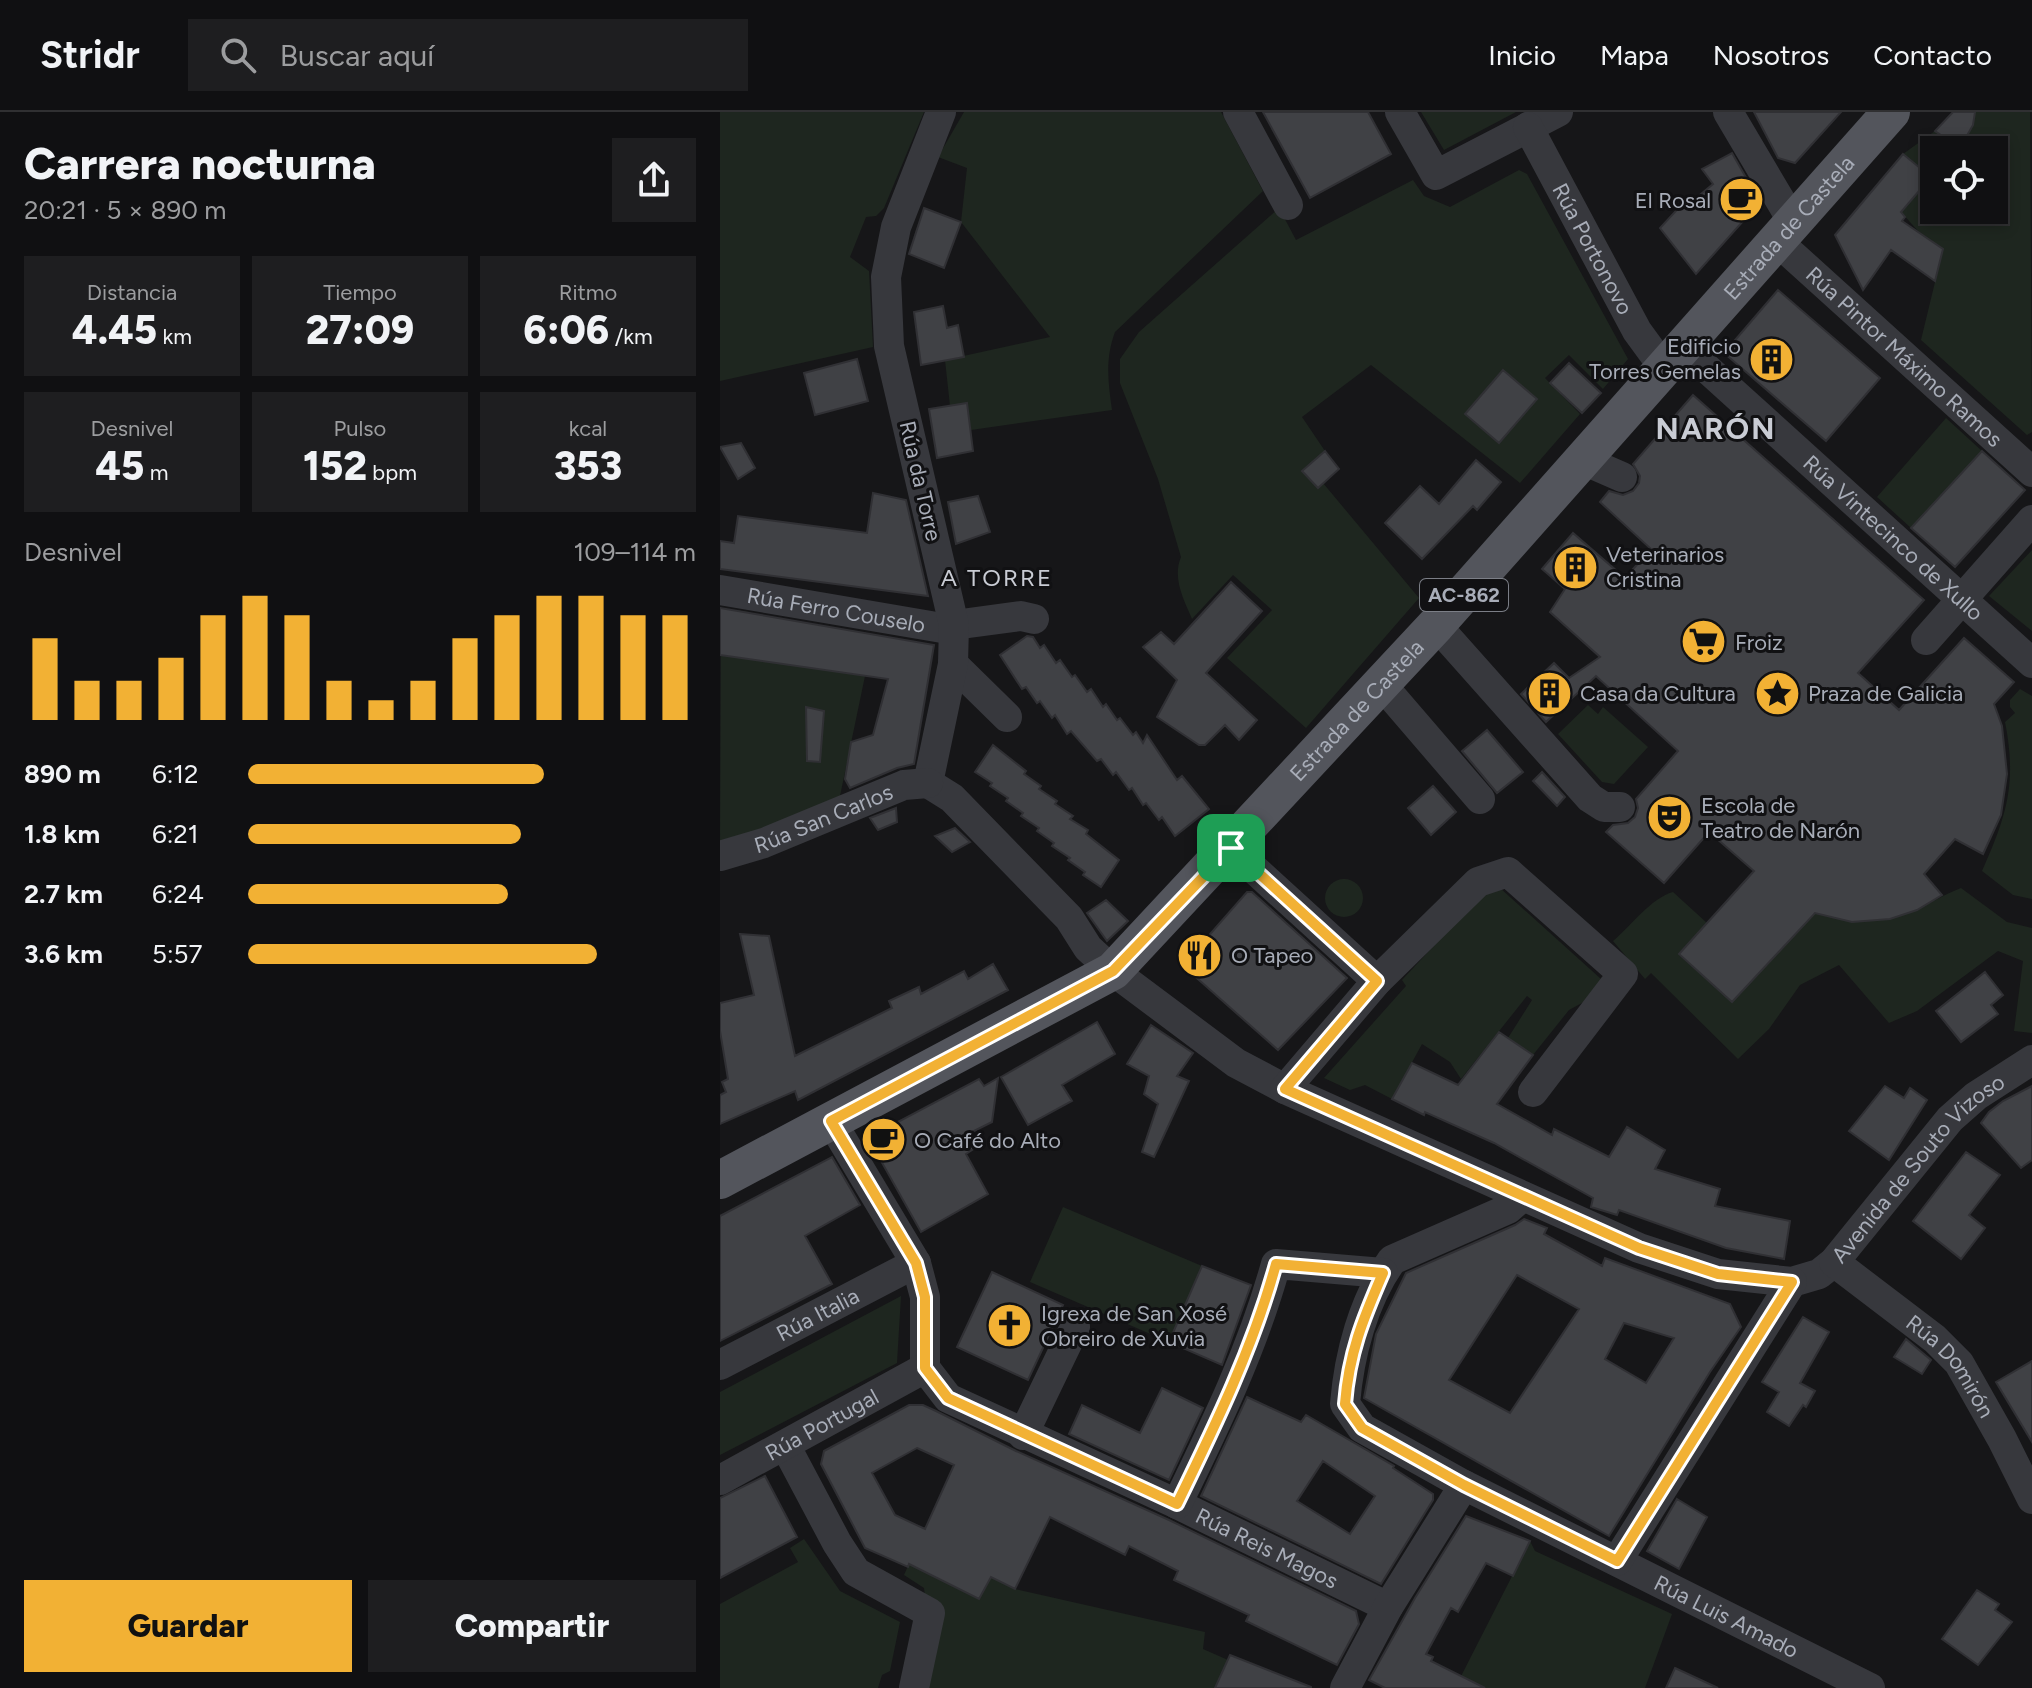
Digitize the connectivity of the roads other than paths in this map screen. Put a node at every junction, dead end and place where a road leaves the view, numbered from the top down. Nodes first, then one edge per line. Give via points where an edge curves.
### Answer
1 (941, 112) edge
2 (1238, 112) edge
3 (1400, 112) edge
4 (1558, 112) edge
5 (1728, 112) edge
6 (1891, 112) edge
7 (1528, 127) junction
8 (1288, 205) dead end
9 (1785, 232) junction
10 (1674, 358) junction
11 (1583, 460) junction
12 (2032, 472) edge
13 (1622, 477) dead end
14 (2032, 520) edge
15 (720, 590) edge
16 (1962, 599) junction
17 (1034, 619) dead end
18 (1436, 625) junction
19 (954, 627) junction
20 (1926, 640) dead end
21 (2032, 663) edge
22 (953, 664) junction
23 (1382, 685) junction
24 (1007, 717) dead end
25 (928, 783) junction
26 (1480, 799) dead end
27 (1620, 807) dead end
28 (1231, 848) junction
29 (720, 856) edge
30 (1113, 971) junction
31 (1377, 981) junction
32 (2032, 1060) edge
33 (1285, 1089) junction
34 (1533, 1092) dead end
35 (831, 1121) junction
36 (720, 1180) edge
37 (1522, 1197) junction
38 (1834, 1262) junction
39 (916, 1263) junction
40 (1383, 1273) junction
41 (1792, 1282) junction
42 (1075, 1327) dead end
43 (720, 1365) edge
44 (925, 1368) junction
45 (1023, 1435) junction
46 (785, 1445) junction
47 (720, 1480) edge
48 (1464, 1485) junction
49 (2032, 1499) edge
50 (1177, 1504) junction
51 (1617, 1561) junction
52 (1388, 1607) junction
53 (914, 1688) edge
54 (1345, 1688) edge
55 (1870, 1688) edge

1 - 19 street, Rúa da Torre via 896,227 886,277 889,346
2 - 8 street
3 - 7 street via 1436,175
4 - 7 street
5 - 9 street, Rúa Pintor Máximo Ramos
6 - 9 main road, Estrada de Castela / AC-862
7 - 10 street, Rúa Portonovo via 1637,331
9 - 10 main road, Estrada de Castela / AC-862
9 - 12 street, Rúa Pintor Máximo Ramos
10 - 11 main road, Estrada de Castela / AC-862
10 - 16 street, Rúa Vintecinco de Xullo
11 - 13 street
11 - 18 main road, Estrada de Castela / AC-862
14 - 16 street
15 - 19 street, Rúa Ferro Couselo
16 - 20 street
16 - 21 street, Rúa Vintecinco de Xullo
17 - 19 street, Rúa Ferro Couselo via 1021,616
18 - 23 main road, Estrada de Castela / AC-862
18 - 27 street via 1590,798 1604,807
19 - 22 street, Rúa da Torre
22 - 24 street
22 - 25 street, Rúa da Torre
23 - 26 street
23 - 28 main road, Estrada de Castela / AC-862
25 - 29 street, Rúa San Carlos via 904,785
25 - 30 street via 952,798
28 - 30 main road, Estrada de Castela / AC-862
28 - 31 street
30 - 33 street, Avenida de Souto Vizoso via 1236,1063
30 - 35 main road, Estrada de Castela / AC-862
31 - 33 street
31 - 34 street via 1478,882 1508,872 1623,974
32 - 38 street, Avenida de Souto Vizoso via 1950,1119
33 - 37 street, Avenida de Souto Vizoso
35 - 36 main road, Estrada de Castela / AC-862
35 - 39 street
37 - 40 street via 1508,1209 1392,1260
37 - 41 street, Avenida de Souto Vizoso via 1639,1248 1718,1274
38 - 41 street, Avenida de Souto Vizoso via 1819,1274
38 - 49 street, Rúa Domirón via 1959,1363
39 - 43 street, Rúa Italia
39 - 44 street via 925,1297
40 - 48 street, Rúa Luis Amado via 1357,1333 1345,1404 1362,1428
40 - 50 street via 1276,1264 1239,1375
41 - 51 street
42 - 45 street
44 - 45 street, Rúa Reis Magos via 948,1398
44 - 46 street, Rúa Portugal
45 - 50 street, Rúa Reis Magos
46 - 47 street, Rúa Portugal
46 - 53 street via 856,1572 930,1613
48 - 51 street, Rúa Luis Amado
48 - 52 street
50 - 52 street, Rúa Reis Magos
51 - 55 street, Rúa Luis Amado
52 - 54 street

